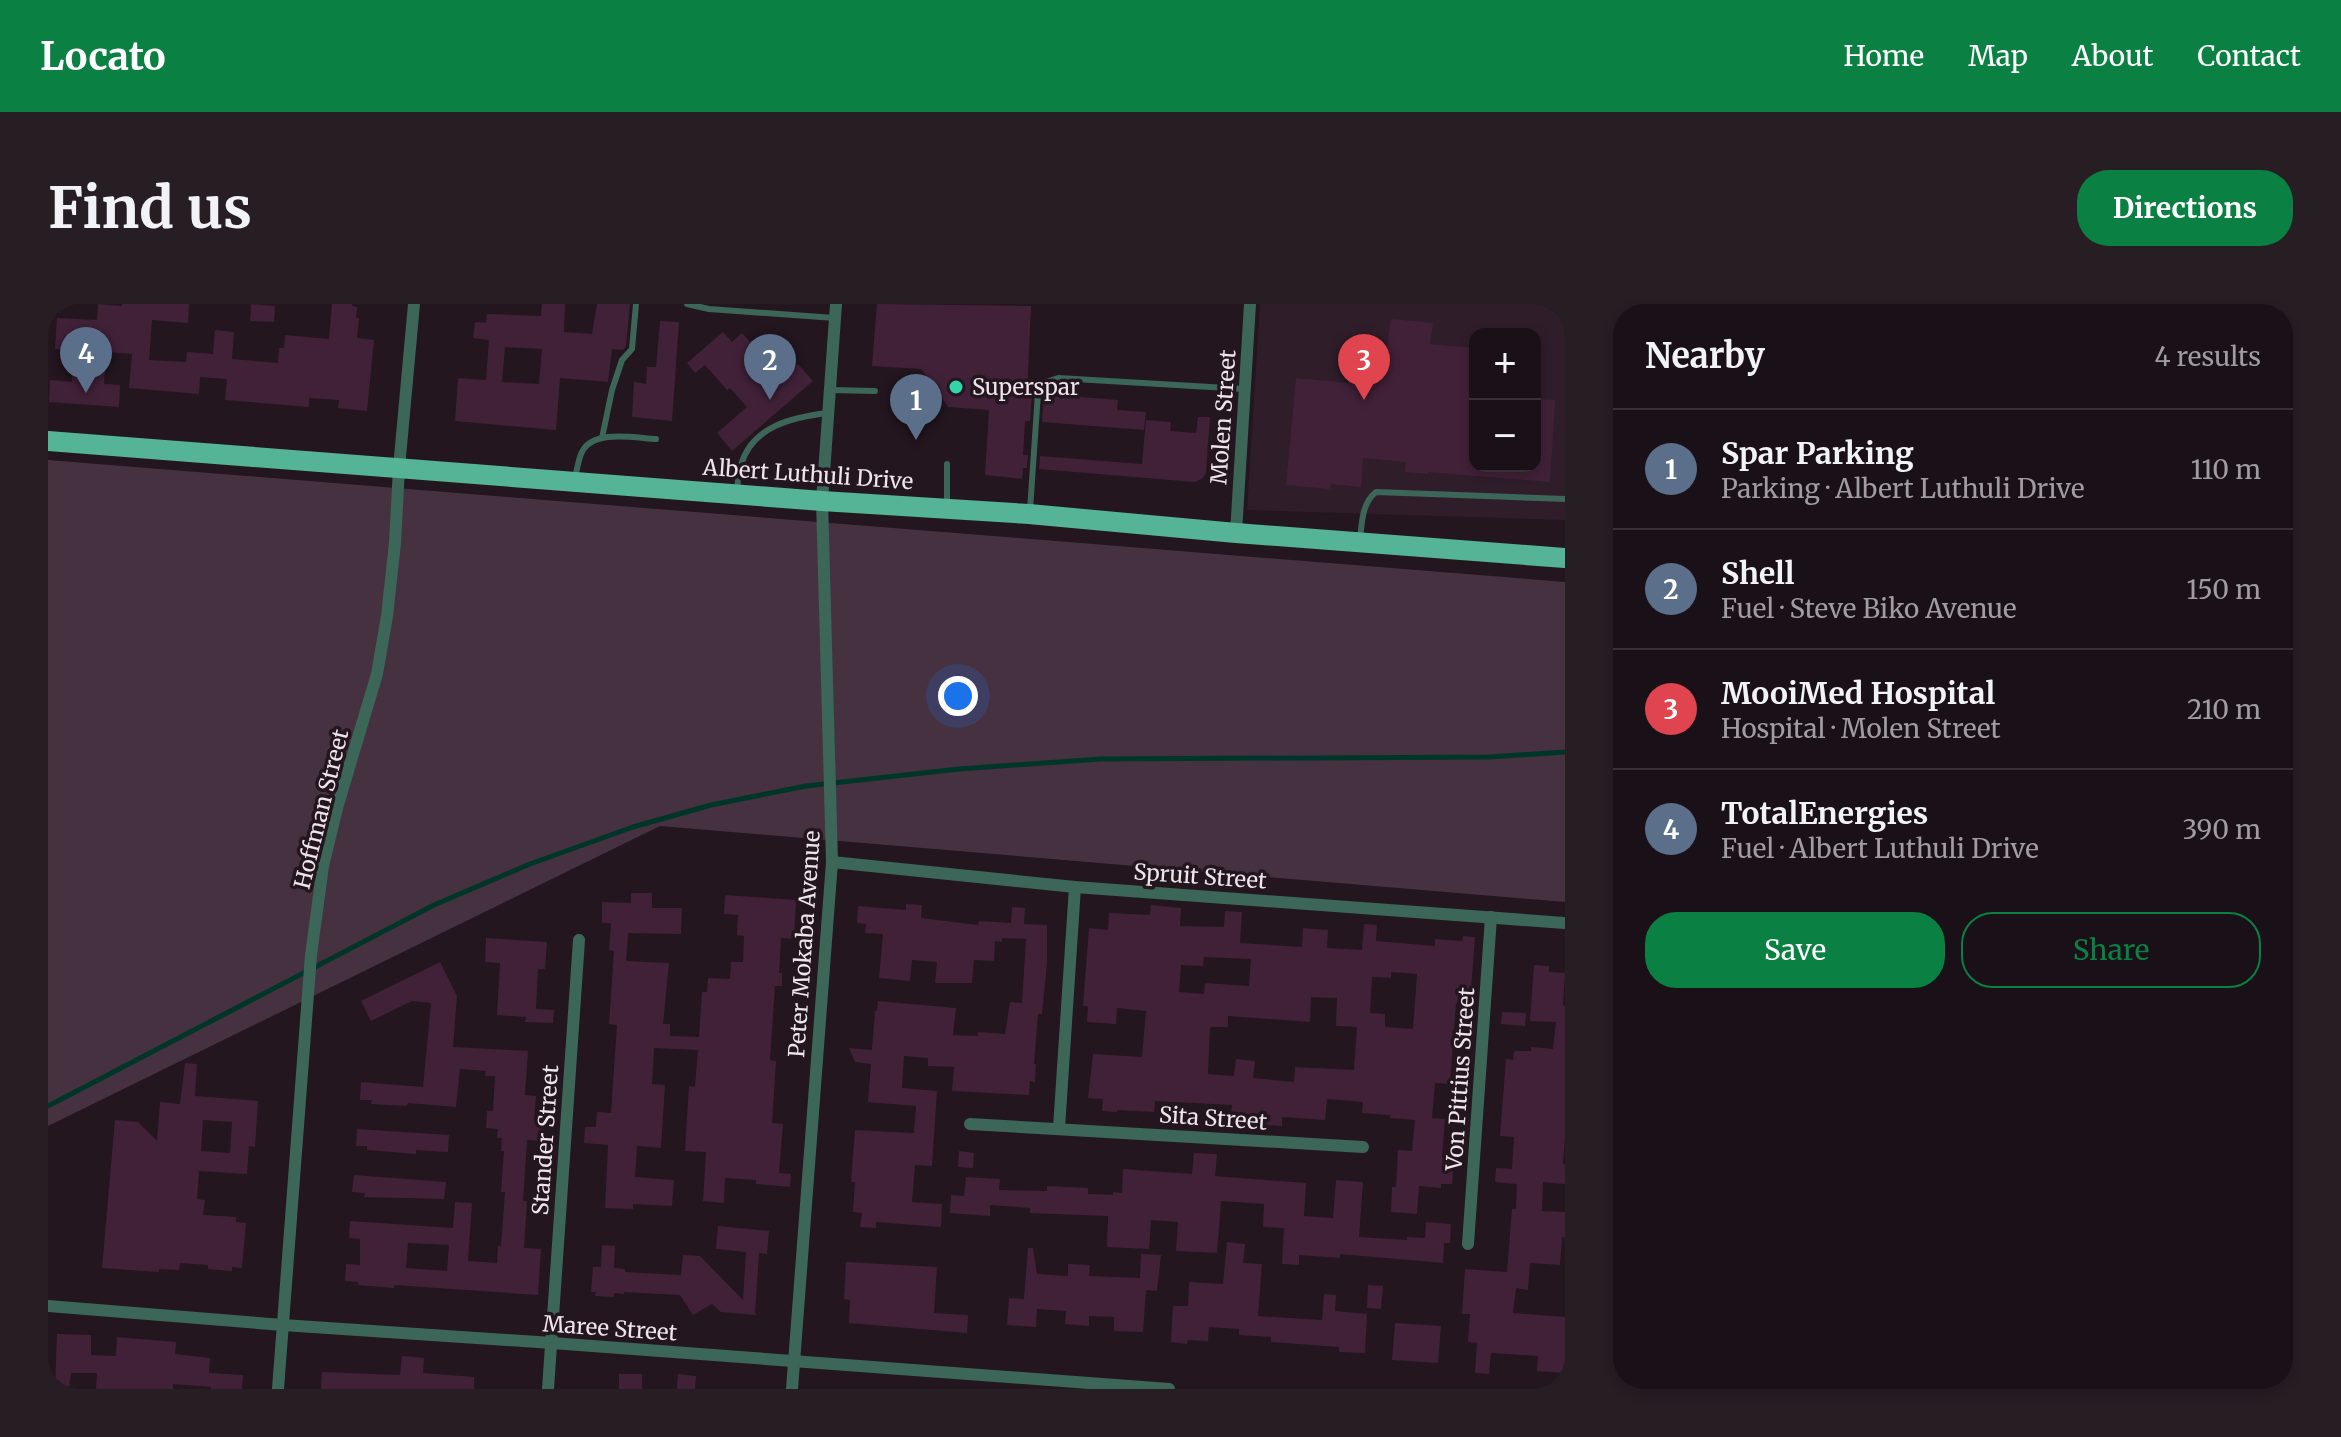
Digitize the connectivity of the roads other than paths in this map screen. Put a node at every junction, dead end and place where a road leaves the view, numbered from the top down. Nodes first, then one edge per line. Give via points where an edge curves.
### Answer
1 (414, 304) edge
2 (636, 304) edge
3 (687, 304) edge
4 (836, 304) edge
5 (1250, 304) edge
6 (835, 318) junction
7 (1244, 389) junction
8 (830, 390) junction
9 (875, 391) dead end
10 (828, 413) junction
11 (602, 438) junction
12 (656, 439) dead end
13 (48, 441) edge
14 (947, 464) dead end
15 (399, 468) junction
16 (574, 481) junction
17 (736, 494) junction
18 (1565, 499) edge
19 (822, 501) junction
20 (947, 508) junction
21 (1029, 514) junction
22 (1236, 533) junction
23 (1359, 542) junction
24 (1565, 560) edge
25 (832, 862) junction
26 (1075, 887) junction
27 (1491, 917) junction
28 (1565, 923) edge
29 (579, 940) dead end
30 (970, 1124) dead end
31 (1059, 1128) junction
32 (1363, 1147) dead end
33 (1468, 1244) dead end
34 (48, 1306) edge
35 (283, 1325) junction
36 (552, 1343) junction
37 (794, 1363) junction
38 (1042, 1385) edge
39 (278, 1389) edge
40 (548, 1389) edge
41 (792, 1389) edge
42 (1169, 1389) edge

1 - 15 street, Hoffman Street
2 - 11 lane via 632,349 622,360
3 - 6 lane
4 - 6 street, Peter Mokaba Avenue
5 - 7 street, Molen Street
6 - 8 street, Peter Mokaba Avenue
7 - 21 lane via 1048,380 1038,393
7 - 22 street, Molen Street
8 - 9 lane
8 - 10 street, Peter Mokaba Avenue
10 - 17 lane via 797,416 761,435 740,466
10 - 19 street, Peter Mokaba Avenue
11 - 12 lane
11 - 16 lane via 582,452
13 - 15 main road, Albert Luthuli Drive
14 - 20 lane
15 - 16 main road, Albert Luthuli Drive
15 - 35 street, Hoffman Street via 377,674 323,866 311,955
16 - 17 main road, Albert Luthuli Drive
17 - 19 main road, Albert Luthuli Drive
18 - 23 lane via 1376,492 1368,498
19 - 20 main road, Albert Luthuli Drive
19 - 25 street, Peter Mokaba Avenue
20 - 21 main road, Albert Luthuli Drive
21 - 22 main road, Albert Luthuli Drive
22 - 23 main road, Albert Luthuli Drive
23 - 24 main road, Albert Luthuli Drive
25 - 26 street, Spruit Street
25 - 37 street, Peter Mokaba Avenue
26 - 27 street, Spruit Street
26 - 31 street
27 - 28 street, Spruit Street
27 - 33 street, Von Pittius Street
29 - 36 street, Stander Street
30 - 31 street, Sita Street
31 - 32 street, Sita Street
34 - 35 street, Maree Street
35 - 36 street, Maree Street
35 - 39 street, Hoffman Street
36 - 37 street, Maree Street
36 - 40 street, Stander Street
37 - 38 street, Maree Street
37 - 41 street, Peter Mokaba Avenue
38 - 42 street, Maree Street

